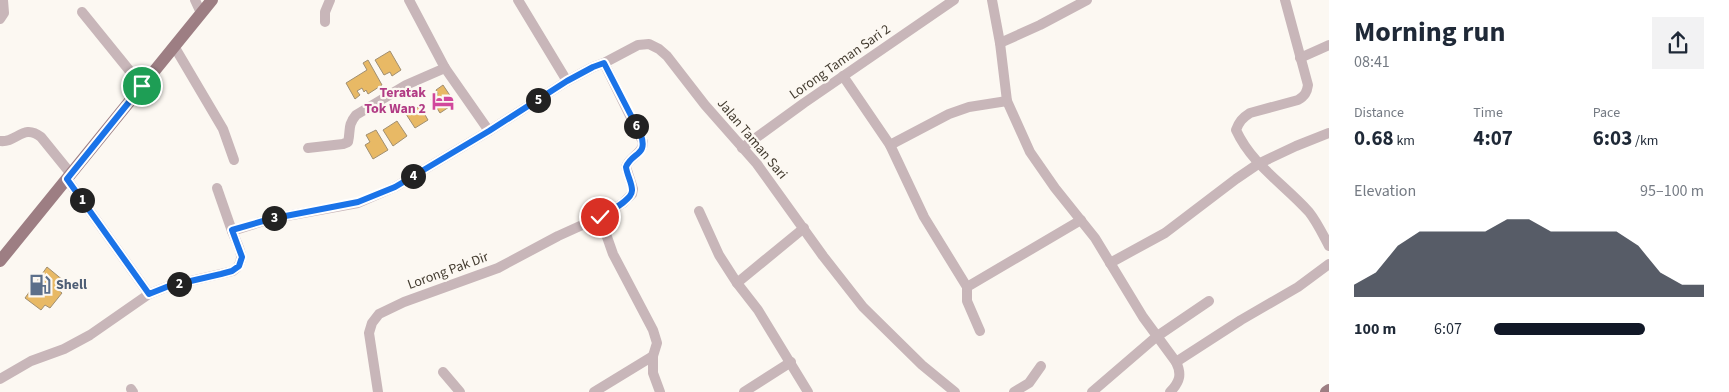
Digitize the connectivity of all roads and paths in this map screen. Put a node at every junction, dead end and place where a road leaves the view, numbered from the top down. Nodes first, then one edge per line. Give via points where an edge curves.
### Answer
1 (3, 0) edge
2 (195, 0) edge
3 (212, 0) edge
4 (330, 0) edge
5 (409, 0) edge
6 (518, 0) edge
7 (954, 0) edge
8 (992, 0) edge
9 (1087, 0) edge
10 (1285, 0) edge
11 (82, 12) dead end
12 (201, 13) junction
13 (0, 18) edge
14 (325, 22) dead end
15 (1000, 43) junction
16 (1329, 45) edge
17 (174, 46) junction
18 (1300, 58) junction
19 (604, 63) junction
20 (445, 68) junction
21 (843, 76) junction
22 (567, 81) junction
23 (142, 86) junction
24 (1007, 101) junction
25 (489, 131) junction
26 (1329, 133) edge
27 (0, 141) edge
28 (890, 145) junction
29 (308, 148) dead end
30 (742, 148) junction
31 (234, 160) dead end
32 (1258, 164) junction
33 (69, 176) junction
34 (216, 188) dead end
35 (699, 211) dead end
36 (600, 217) junction
37 (1081, 220) junction
38 (804, 228) junction
39 (232, 230) junction
40 (1329, 246) edge
41 (0, 261) edge
42 (1110, 263) junction
43 (1329, 264) edge
44 (737, 283) junction
45 (967, 287) junction
46 (149, 294) junction
47 (1210, 301) dead end
48 (980, 331) dead end
49 (1156, 336) junction
50 (653, 356) junction
51 (791, 362) junction
52 (1176, 362) junction
53 (1041, 366) dead end
54 (444, 372) dead end
55 (0, 379) edge
56 (378, 392) edge
57 (460, 392) edge
58 (594, 392) edge
59 (660, 392) edge
60 (744, 392) edge
61 (808, 392) edge
62 (955, 392) edge
63 (1014, 392) edge
64 (1092, 392) edge
65 (1170, 392) edge

1 - 13 street via 4,12
2 - 12 street
3 - 12 main road
4 - 14 street
5 - 20 street
6 - 22 street
7 - 21 street, Lorong Taman Sari 2
8 - 15 street
9 - 15 street
10 - 18 street
11 - 23 street
12 - 17 main road
15 - 24 street
16 - 18 street
17 - 23 main road
17 - 31 street via 223,129
18 - 32 street via 1308,85 1304,96 1250,113 1238,123 1236,130
19 - 22 street, Jalan Taman Sari
19 - 30 street, Jalan Taman Sari via 638,45 649,44 660,49
19 - 36 street, Lorong Pak Dir via 641,135 643,148 626,167 632,194
20 - 25 street
20 - 29 street via 406,85 356,115 349,127 348,142
21 - 28 street
21 - 30 street, Lorong Taman Sari 2
22 - 25 street, Jalan Taman Sari
23 - 33 main road
24 - 28 street via 949,114
24 - 37 street via 1030,152
25 - 39 street, Jalan Taman Sari via 395,187 358,202
26 - 32 street
27 - 33 street via 26,131 34,132
28 - 45 street via 924,217
30 - 38 street, Jalan Taman Sari
32 - 40 street via 1309,213
32 - 42 street via 1166,233
33 - 41 main road
33 - 46 street
34 - 39 street
35 - 44 street via 719,255
36 - 50 street via 614,254 653,330 657,344
36 - 56 street, Lorong Pak Dir via 498,268 379,314 369,333
37 - 42 street
37 - 45 street
38 - 44 street
38 - 62 street, Jalan Taman Sari via 863,307 922,365
39 - 46 street via 242,257 239,266 232,271
42 - 49 street
43 - 52 street via 1298,287
44 - 51 street
45 - 48 street via 967,301
46 - 55 street via 90,335 31,361
47 - 49 street
49 - 52 street
49 - 64 street
50 - 58 street
50 - 59 street via 653,373
51 - 60 street
51 - 61 street
52 - 65 street via 1180,378
53 - 63 street via 1029,382
54 - 57 street

